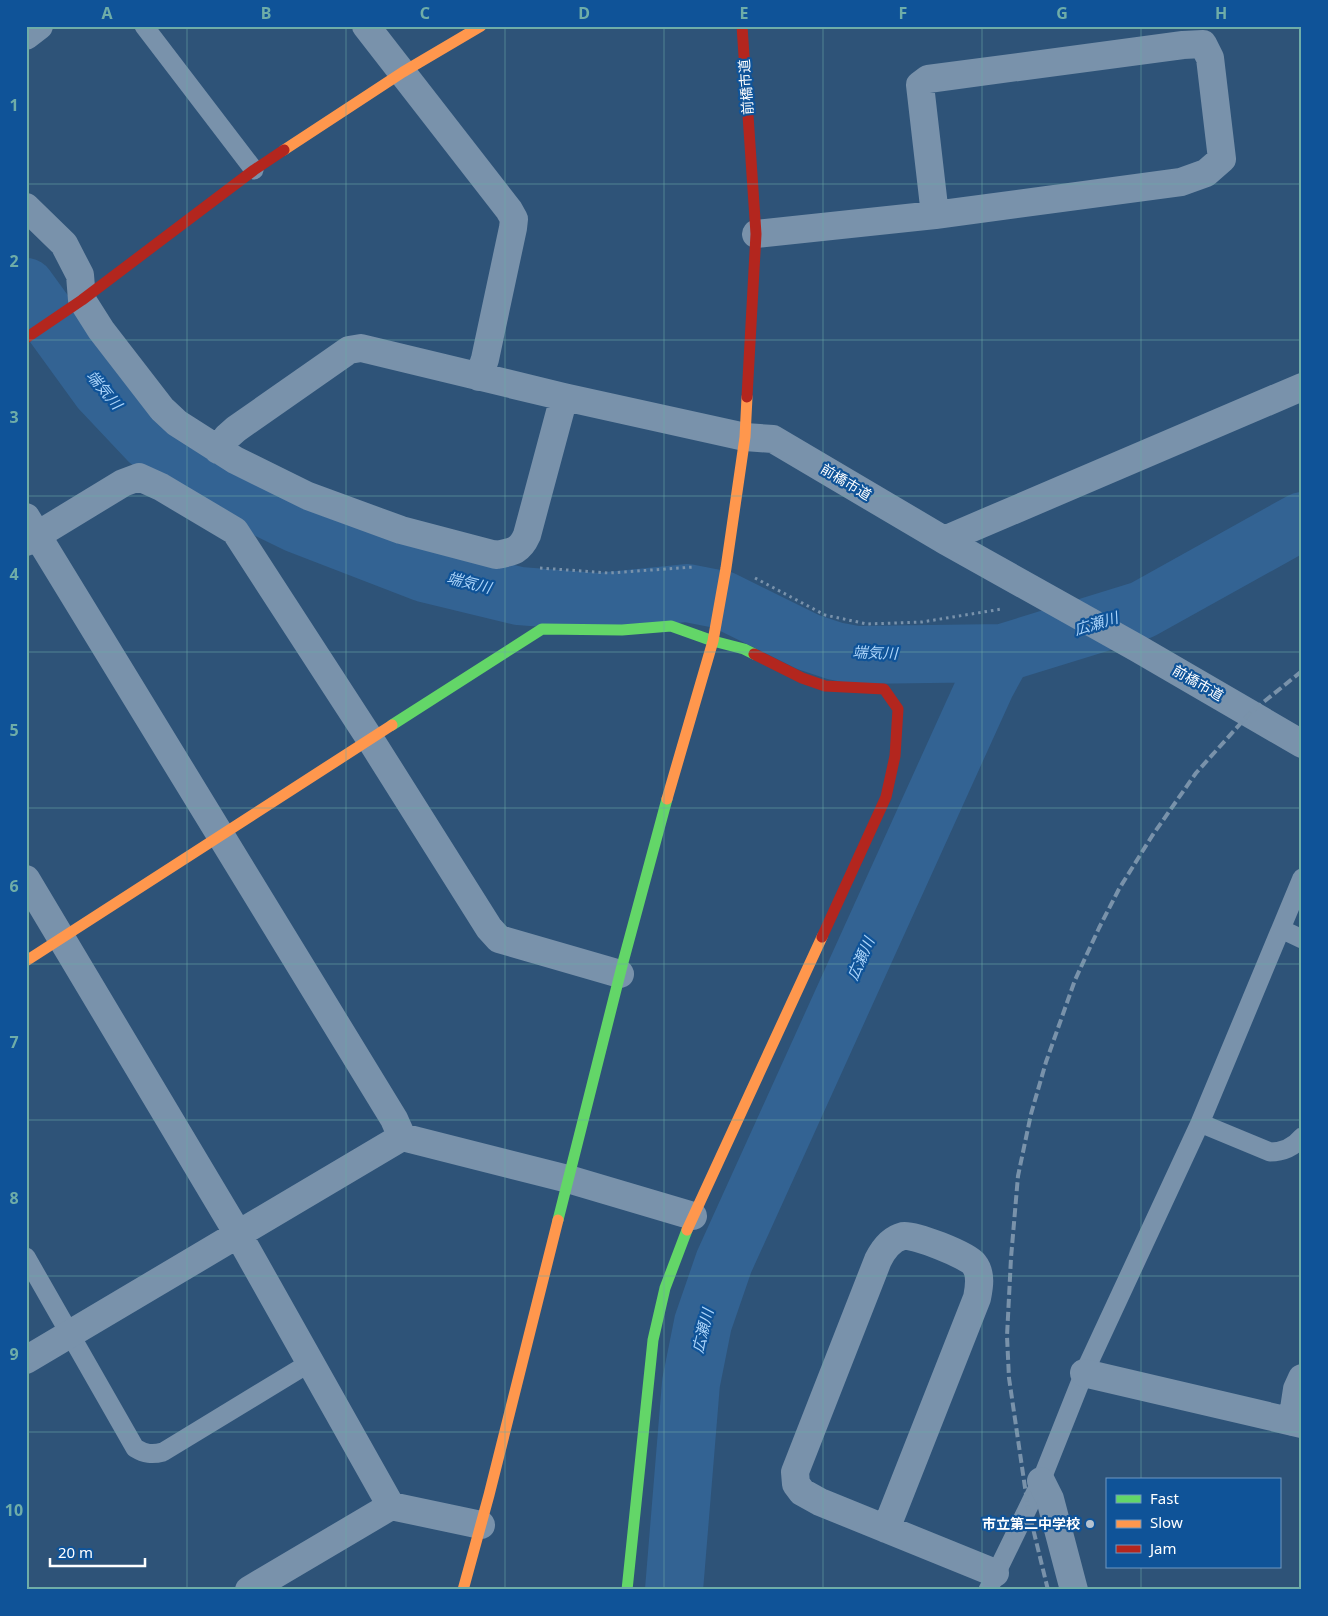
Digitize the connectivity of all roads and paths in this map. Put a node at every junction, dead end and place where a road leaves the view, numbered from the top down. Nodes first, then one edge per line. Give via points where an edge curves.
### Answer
1 (39, 26) edge
2 (144, 26) edge
3 (366, 26) edge
4 (481, 26) edge
5 (742, 26) edge
6 (1203, 35) edge
7 (26, 36) edge
8 (403, 72) junction
9 (254, 170) junction
10 (26, 207) edge
11 (935, 215) junction
12 (756, 234) junction
13 (76, 303) junction
14 (26, 338) edge
15 (479, 377) junction
16 (1302, 387) edge
17 (564, 397) junction
18 (744, 437) junction
19 (218, 450) junction
20 (30, 532) edge
21 (944, 540) junction
22 (511, 552) junction
23 (694, 567) dead end
24 (749, 576) dead end
25 (1052, 601) junction
26 (712, 641) junction
27 (370, 739) junction
28 (1302, 744) edge
29 (222, 836) junction
30 (1302, 878) edge
31 (26, 879) edge
32 (1281, 929) junction
33 (61, 938) junction
34 (1302, 939) edge
35 (26, 961) edge
36 (620, 974) junction
37 (1200, 1123) junction
38 (402, 1137) junction
39 (1302, 1137) edge
40 (568, 1179) junction
41 (693, 1216) junction
42 (238, 1234) junction
43 (26, 1257) edge
44 (71, 1334) junction
45 (26, 1360) edge
46 (311, 1362) junction
47 (1084, 1373) junction
48 (1302, 1378) edge
49 (1297, 1423) edge
50 (1042, 1481) junction
51 (391, 1506) junction
52 (481, 1525) junction
53 (886, 1529) junction
54 (992, 1581) edge
55 (249, 1590) edge
56 (463, 1590) edge
57 (627, 1590) edge
58 (1074, 1590) edge

1 - 7 street
2 - 9 lane
3 - 8 street
4 - 8 street
5 - 12 street, 前橋市道
6 - 11 street via 1183,45 928,79 920,85
6 - 11 street via 1210,58 1222,159 1206,173 1181,182
8 - 9 street
8 - 15 street via 514,219
9 - 13 street
10 - 13 street via 64,244 80,275
11 - 12 street
12 - 18 street, 前橋市道
13 - 14 street
13 - 19 street via 162,409
15 - 17 street
15 - 19 street via 361,348 349,350 236,429
16 - 21 street
17 - 18 street
17 - 22 street via 527,535 522,546
18 - 21 street, 前橋市道 via 773,439
18 - 26 street via 726,568
19 - 22 street via 308,496 401,530 496,555
20 - 27 street via 123,483 139,478 234,531
20 - 29 street
21 - 25 street, 前橋市道
22 - 23 path via 521,563 609,574
24 - 25 path via 825,615 867,624 922,622
25 - 28 street, 前橋市道
26 - 27 street via 671,626 622,630 542,629
26 - 36 street
26 - 41 street via 744,649 802,678 826,686 884,689 898,709 895,756 886,797
27 - 29 street
27 - 36 street via 498,939
29 - 33 street
29 - 38 street
30 - 32 lane
31 - 33 street
32 - 34 lane
32 - 37 lane
33 - 35 street
33 - 42 street
36 - 40 street
37 - 39 lane via 1270,1152 1281,1152
37 - 47 lane
38 - 40 street
38 - 42 street
40 - 41 street
40 - 52 street
41 - 57 street via 665,1288 653,1340
42 - 44 street
42 - 46 street
43 - 44 lane
44 - 45 street
44 - 46 lane via 135,1448 153,1455
46 - 51 street
47 - 49 street
47 - 50 lane
48 - 49 street via 1297,1389
50 - 54 lane
50 - 58 street via 1050,1499
51 - 52 street
51 - 55 street
52 - 56 street
53 - 53 street via 802,1492 796,1484 795,1472 881,1253 896,1238 905,1236 967,1258 978,1273 979,1286
53 - 54 street

